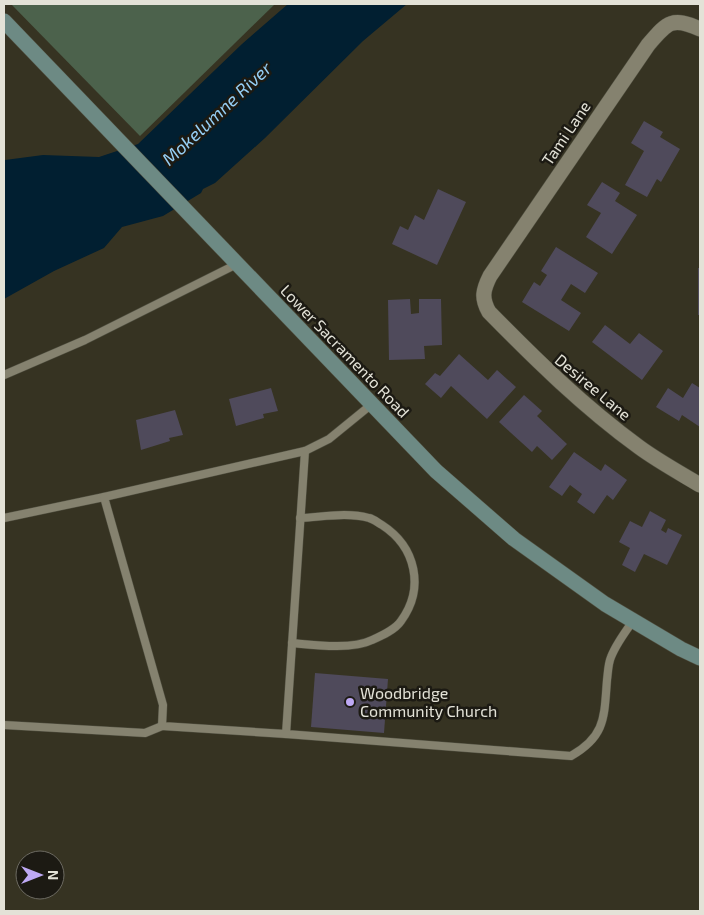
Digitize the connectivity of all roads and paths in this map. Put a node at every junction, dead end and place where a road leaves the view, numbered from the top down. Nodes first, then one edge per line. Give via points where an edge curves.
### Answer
1 (4, 21) edge
2 (700, 29) edge
3 (237, 264) junction
4 (483, 295) joint
5 (4, 375) edge
6 (372, 404) junction
7 (305, 451) junction
8 (700, 485) edge
9 (104, 496) junction
10 (4, 518) edge
11 (300, 518) junction
12 (633, 620) junction
13 (292, 643) junction
14 (700, 658) edge
15 (4, 725) edge
16 (162, 726) junction
17 (286, 734) junction

1 - 3 main road, Lower Sacramento Road
2 - 4 street, Tami Lane via 687,23 665,25 648,45 490,276
3 - 5 lane via 84,340
3 - 6 main road, Lower Sacramento Road
4 - 8 street, Desiree Lane via 489,312 584,404 640,448
6 - 7 lane via 329,439
6 - 12 main road, Lower Sacramento Road via 436,471 514,538 605,604
7 - 9 lane
7 - 11 lane
9 - 10 lane
9 - 16 lane via 163,704
11 - 13 lane
11 - 13 lane via 349,514 371,518 390,530 404,545 413,562 415,582 410,603 400,622 370,641 335,645
12 - 14 main road, Lower Sacramento Road
12 - 17 lane via 610,658 604,712 597,734 594,740 571,756
13 - 17 lane
15 - 16 lane via 145,732
16 - 17 lane

